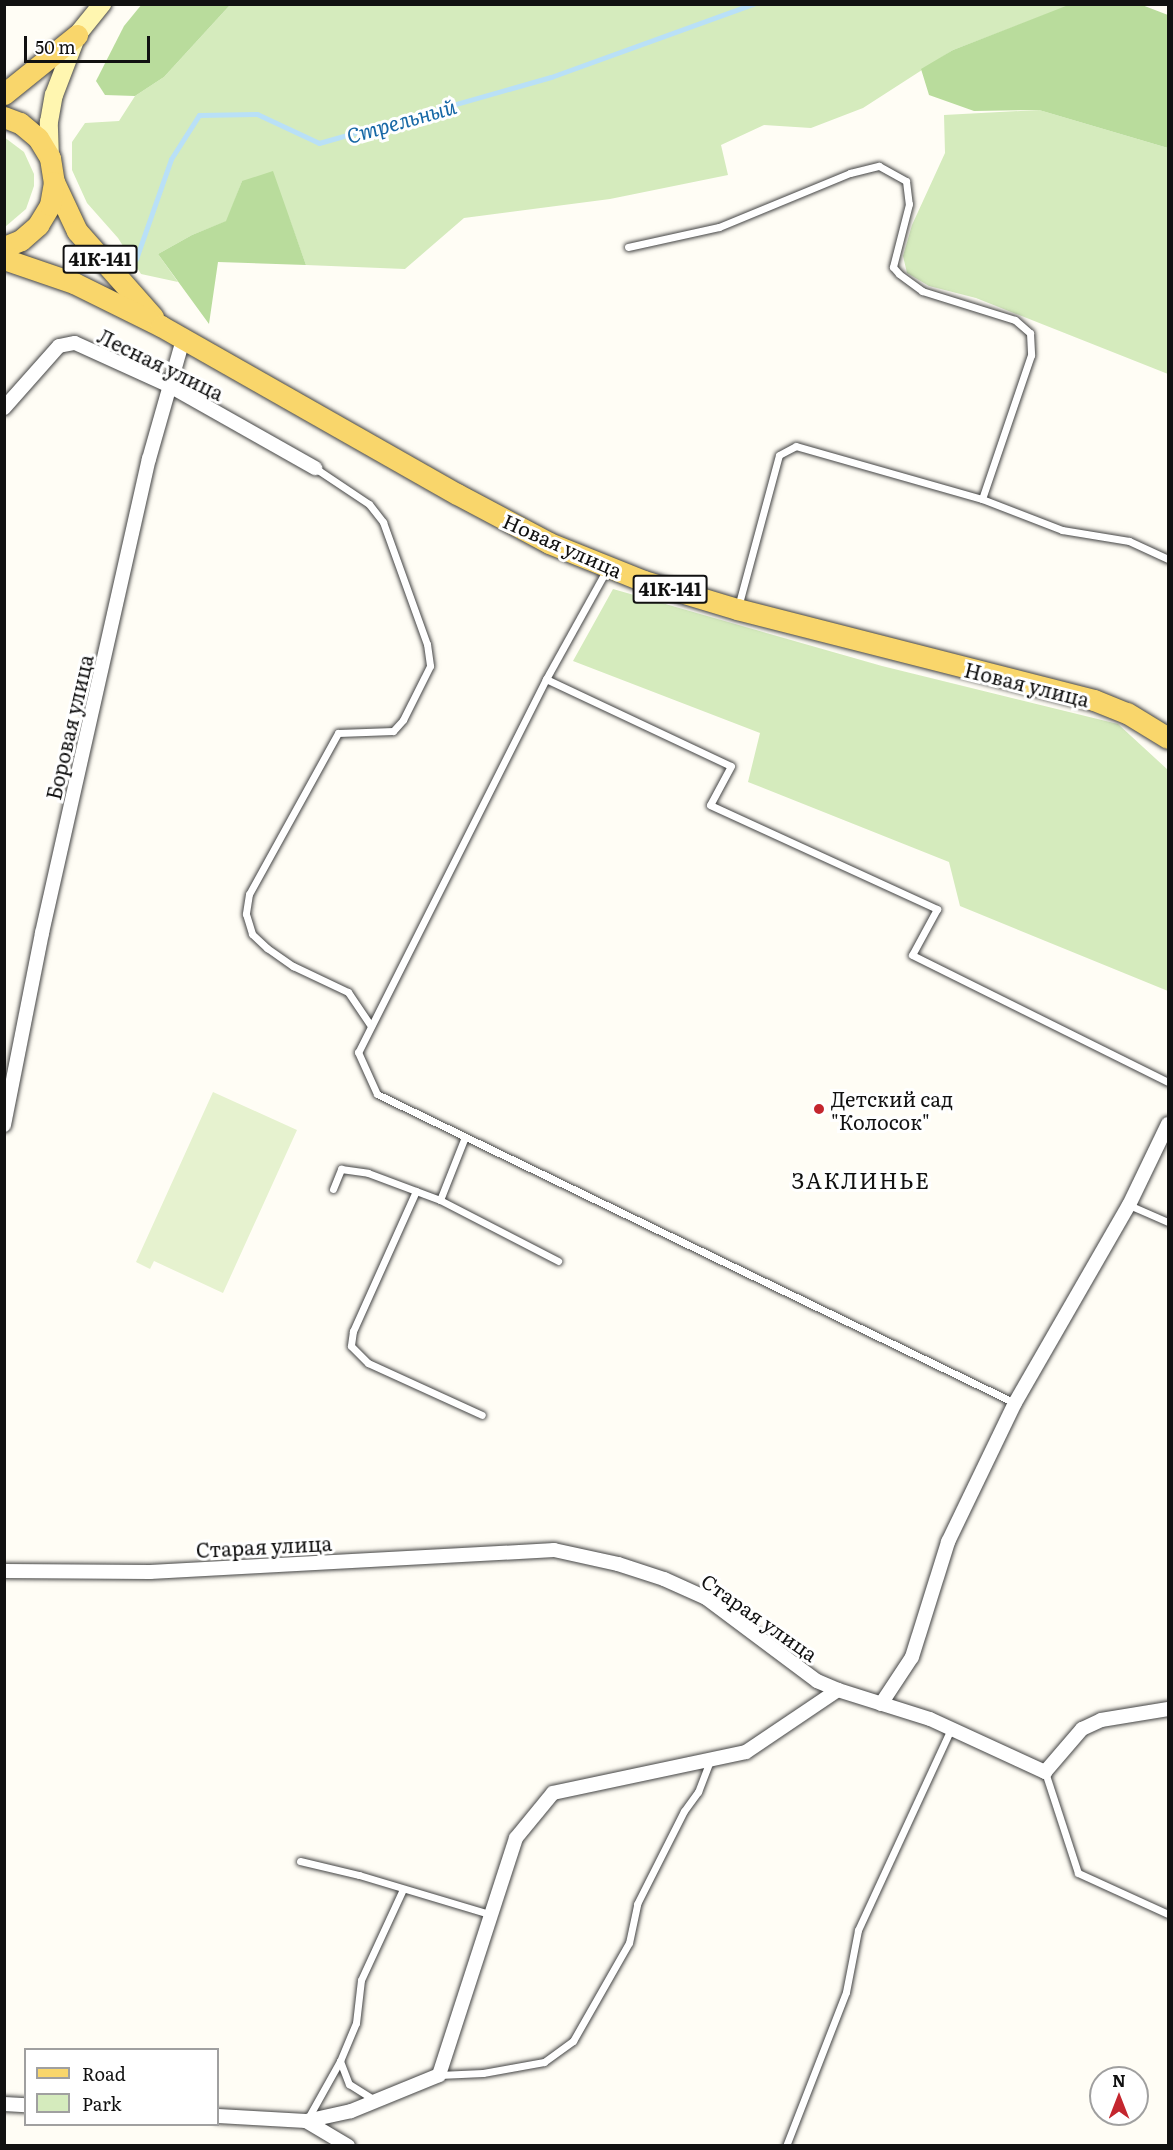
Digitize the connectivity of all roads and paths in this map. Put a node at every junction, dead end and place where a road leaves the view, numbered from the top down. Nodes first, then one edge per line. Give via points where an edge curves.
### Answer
1 (102, 4) edge
2 (77, 35) junction
3 (4, 94) edge
4 (4, 117) edge
5 (50, 158) junction
6 (54, 182) junction
7 (4, 247) edge
8 (627, 247) dead end
9 (4, 259) edge
10 (161, 326) junction
11 (183, 340) junction
12 (170, 386) junction
13 (4, 408) edge
14 (315, 468) joint
15 (982, 500) junction
16 (1168, 559) edge
17 (608, 567) junction
18 (737, 609) junction
19 (546, 679) junction
20 (1168, 738) edge
21 (371, 1026) junction
22 (1168, 1082) edge
23 (1168, 1124) edge
24 (4, 1125) edge
25 (465, 1137) junction
26 (333, 1188) dead end
27 (416, 1191) junction
28 (440, 1200) junction
29 (1129, 1205) junction
30 (1168, 1222) edge
31 (558, 1261) dead end
32 (1015, 1403) junction
33 (482, 1415) dead end
34 (4, 1571) edge
35 (838, 1690) junction
36 (881, 1704) junction
37 (1168, 1709) edge
38 (951, 1729) junction
39 (711, 1760) junction
40 (1045, 1772) junction
41 (300, 1861) dead end
42 (403, 1889) junction
43 (1168, 1914) edge
44 (492, 1915) junction
45 (340, 2061) junction
46 (439, 2075) junction
47 (375, 2100) junction
48 (4, 2104) edge
49 (24, 2105) edge
50 (219, 2116) edge
51 (306, 2121) junction
52 (348, 2145) edge
53 (786, 2145) edge

1 - 2 main road
2 - 3 main road
2 - 5 main road via 48,122
4 - 5 main road, 41К-141 via 20,123 38,138
5 - 6 main road, 41К-141
6 - 7 main road, 41К-141 via 50,205 38,225 21,240
6 - 10 main road, 41К-141 via 77,231
8 - 15 lane via 719,226 850,173 879,166 906,181 909,204 894,267 899,274 922,291 1015,320 1030,333 1031,355
9 - 10 main road, 41К-141 via 74,283
10 - 11 main road, Новая улица / 41К-141
11 - 12 street, Боровая улица
11 - 17 main road, Новая улица / 41К-141 via 457,494 549,543
12 - 13 street, Лесная улица via 75,343 59,346
12 - 14 street, Лесная улица
12 - 24 street, Боровая улица via 149,459 42,933
14 - 21 lane via 369,504 383,522 427,644 430,666 403,720 393,731 338,733 249,894 246,914 252,934 293,966 348,992
15 - 16 lane via 1062,530 1129,541
15 - 18 lane via 796,446 779,455
17 - 18 main road, Новая улица / 41К-141
17 - 19 lane
18 - 20 main road, Новая улица / 41К-141 via 1094,700 1128,713
19 - 21 lane
19 - 22 lane via 731,766 710,805 937,909 912,954
21 - 25 lane via 358,1052 377,1094
23 - 29 street
25 - 28 lane
25 - 32 lane
26 - 27 lane via 340,1169 368,1173
27 - 28 lane
27 - 33 lane via 353,1331 351,1346 368,1363
28 - 31 lane
29 - 30 lane
29 - 32 street
32 - 36 street via 948,1542 912,1656
34 - 35 street, Старая улица via 150,1572 554,1550 618,1564 705,1598 817,1681
35 - 36 street, Старая улица
35 - 39 street via 746,1752
36 - 38 street, Старая улица
37 - 40 street via 1101,1720 1082,1729
38 - 40 street, Старая улица
38 - 53 lane via 858,1930 846,1992
39 - 44 street via 553,1793 516,1838
39 - 46 lane via 638,1904 629,1943 573,2041 544,2062 483,2073
40 - 43 lane via 1078,1873
41 - 42 lane
42 - 44 lane
42 - 45 lane via 361,1980 356,2023
44 - 46 street
45 - 47 lane via 349,2084
45 - 51 lane
46 - 47 street
47 - 51 street via 351,2111
48 - 49 street
50 - 51 street
51 - 52 street

